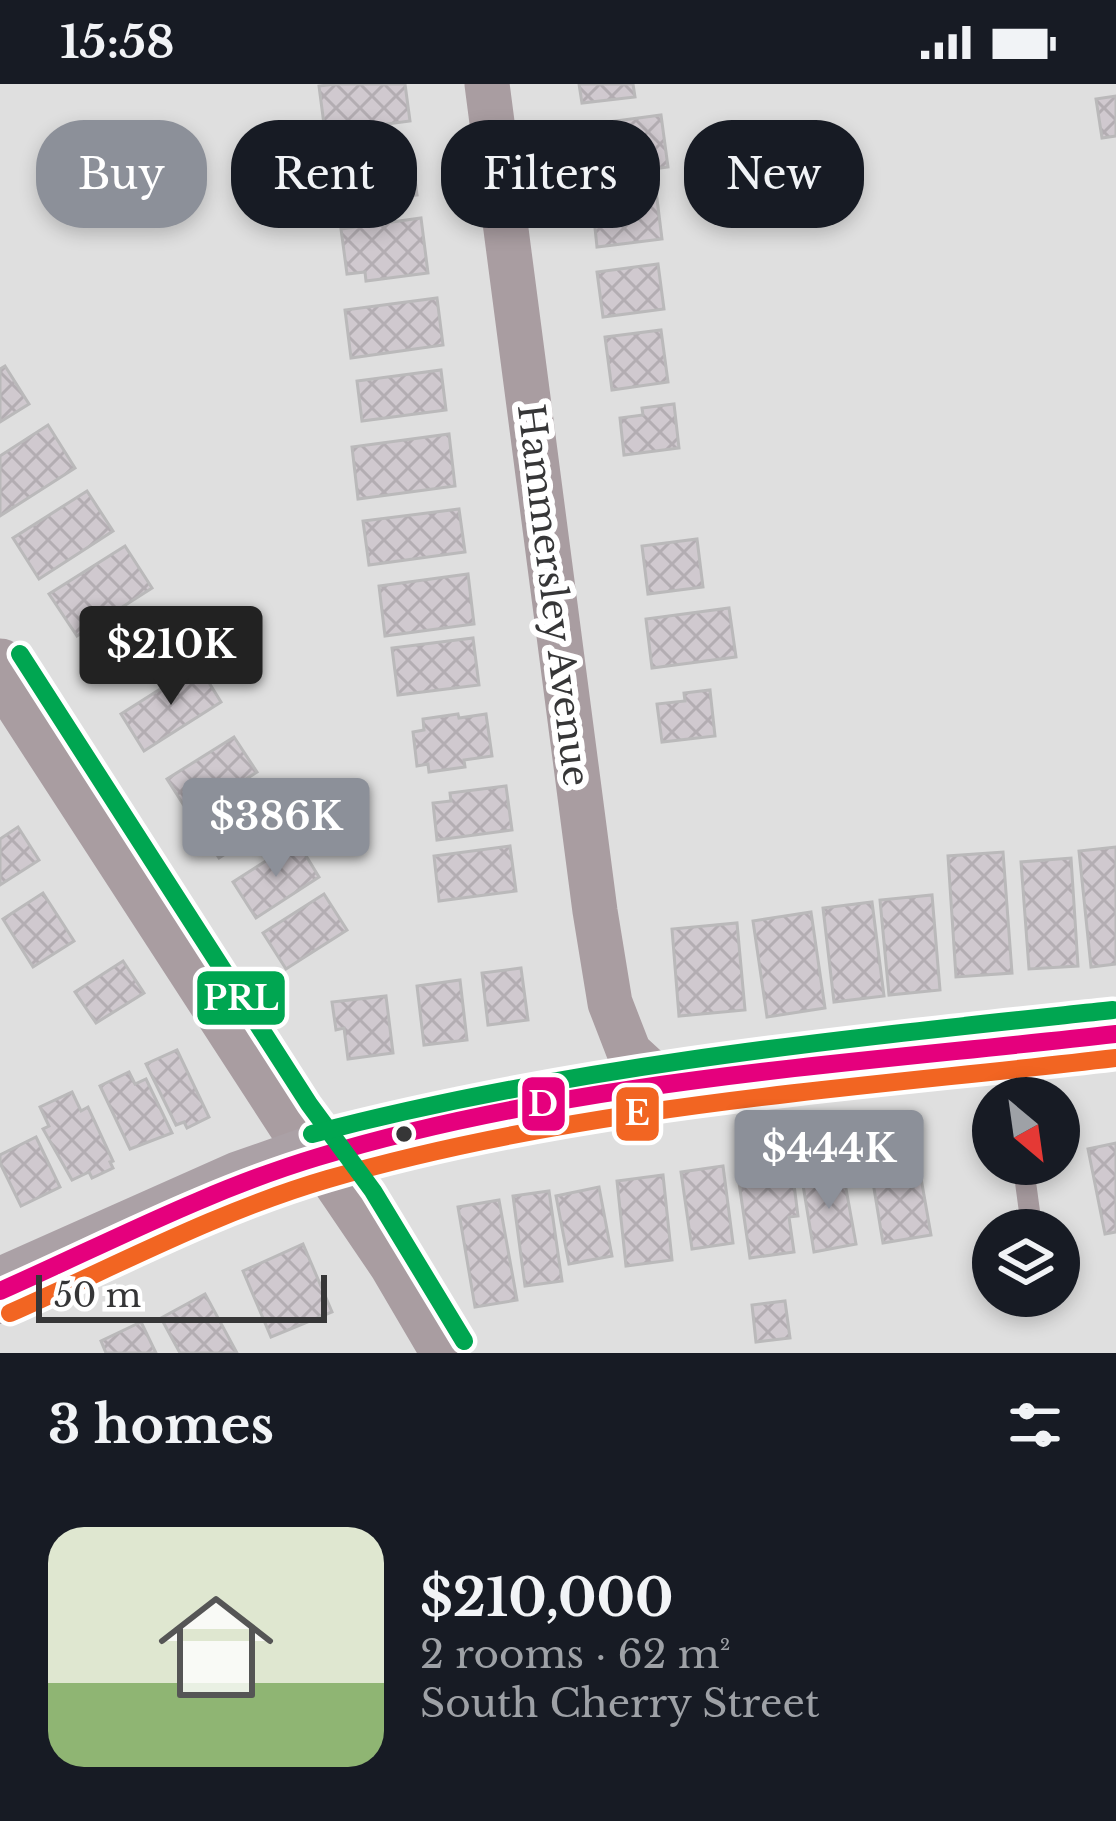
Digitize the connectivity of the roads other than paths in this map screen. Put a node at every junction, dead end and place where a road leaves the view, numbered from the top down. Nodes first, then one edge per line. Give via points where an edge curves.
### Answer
1 (487, 84) edge
2 (2, 674) edge
3 (1116, 1034) edge
4 (1009, 1072) edge
5 (665, 1086) junction
6 (318, 1157) junction
7 (0, 1291) edge
8 (443, 1353) edge

1 - 5 street, Hammersley Avenue via 610,1003 628,1052
2 - 6 street
3 - 4 highway
4 - 5 highway
5 - 6 highway via 461,1120
6 - 7 highway via 175,1210
6 - 8 street

